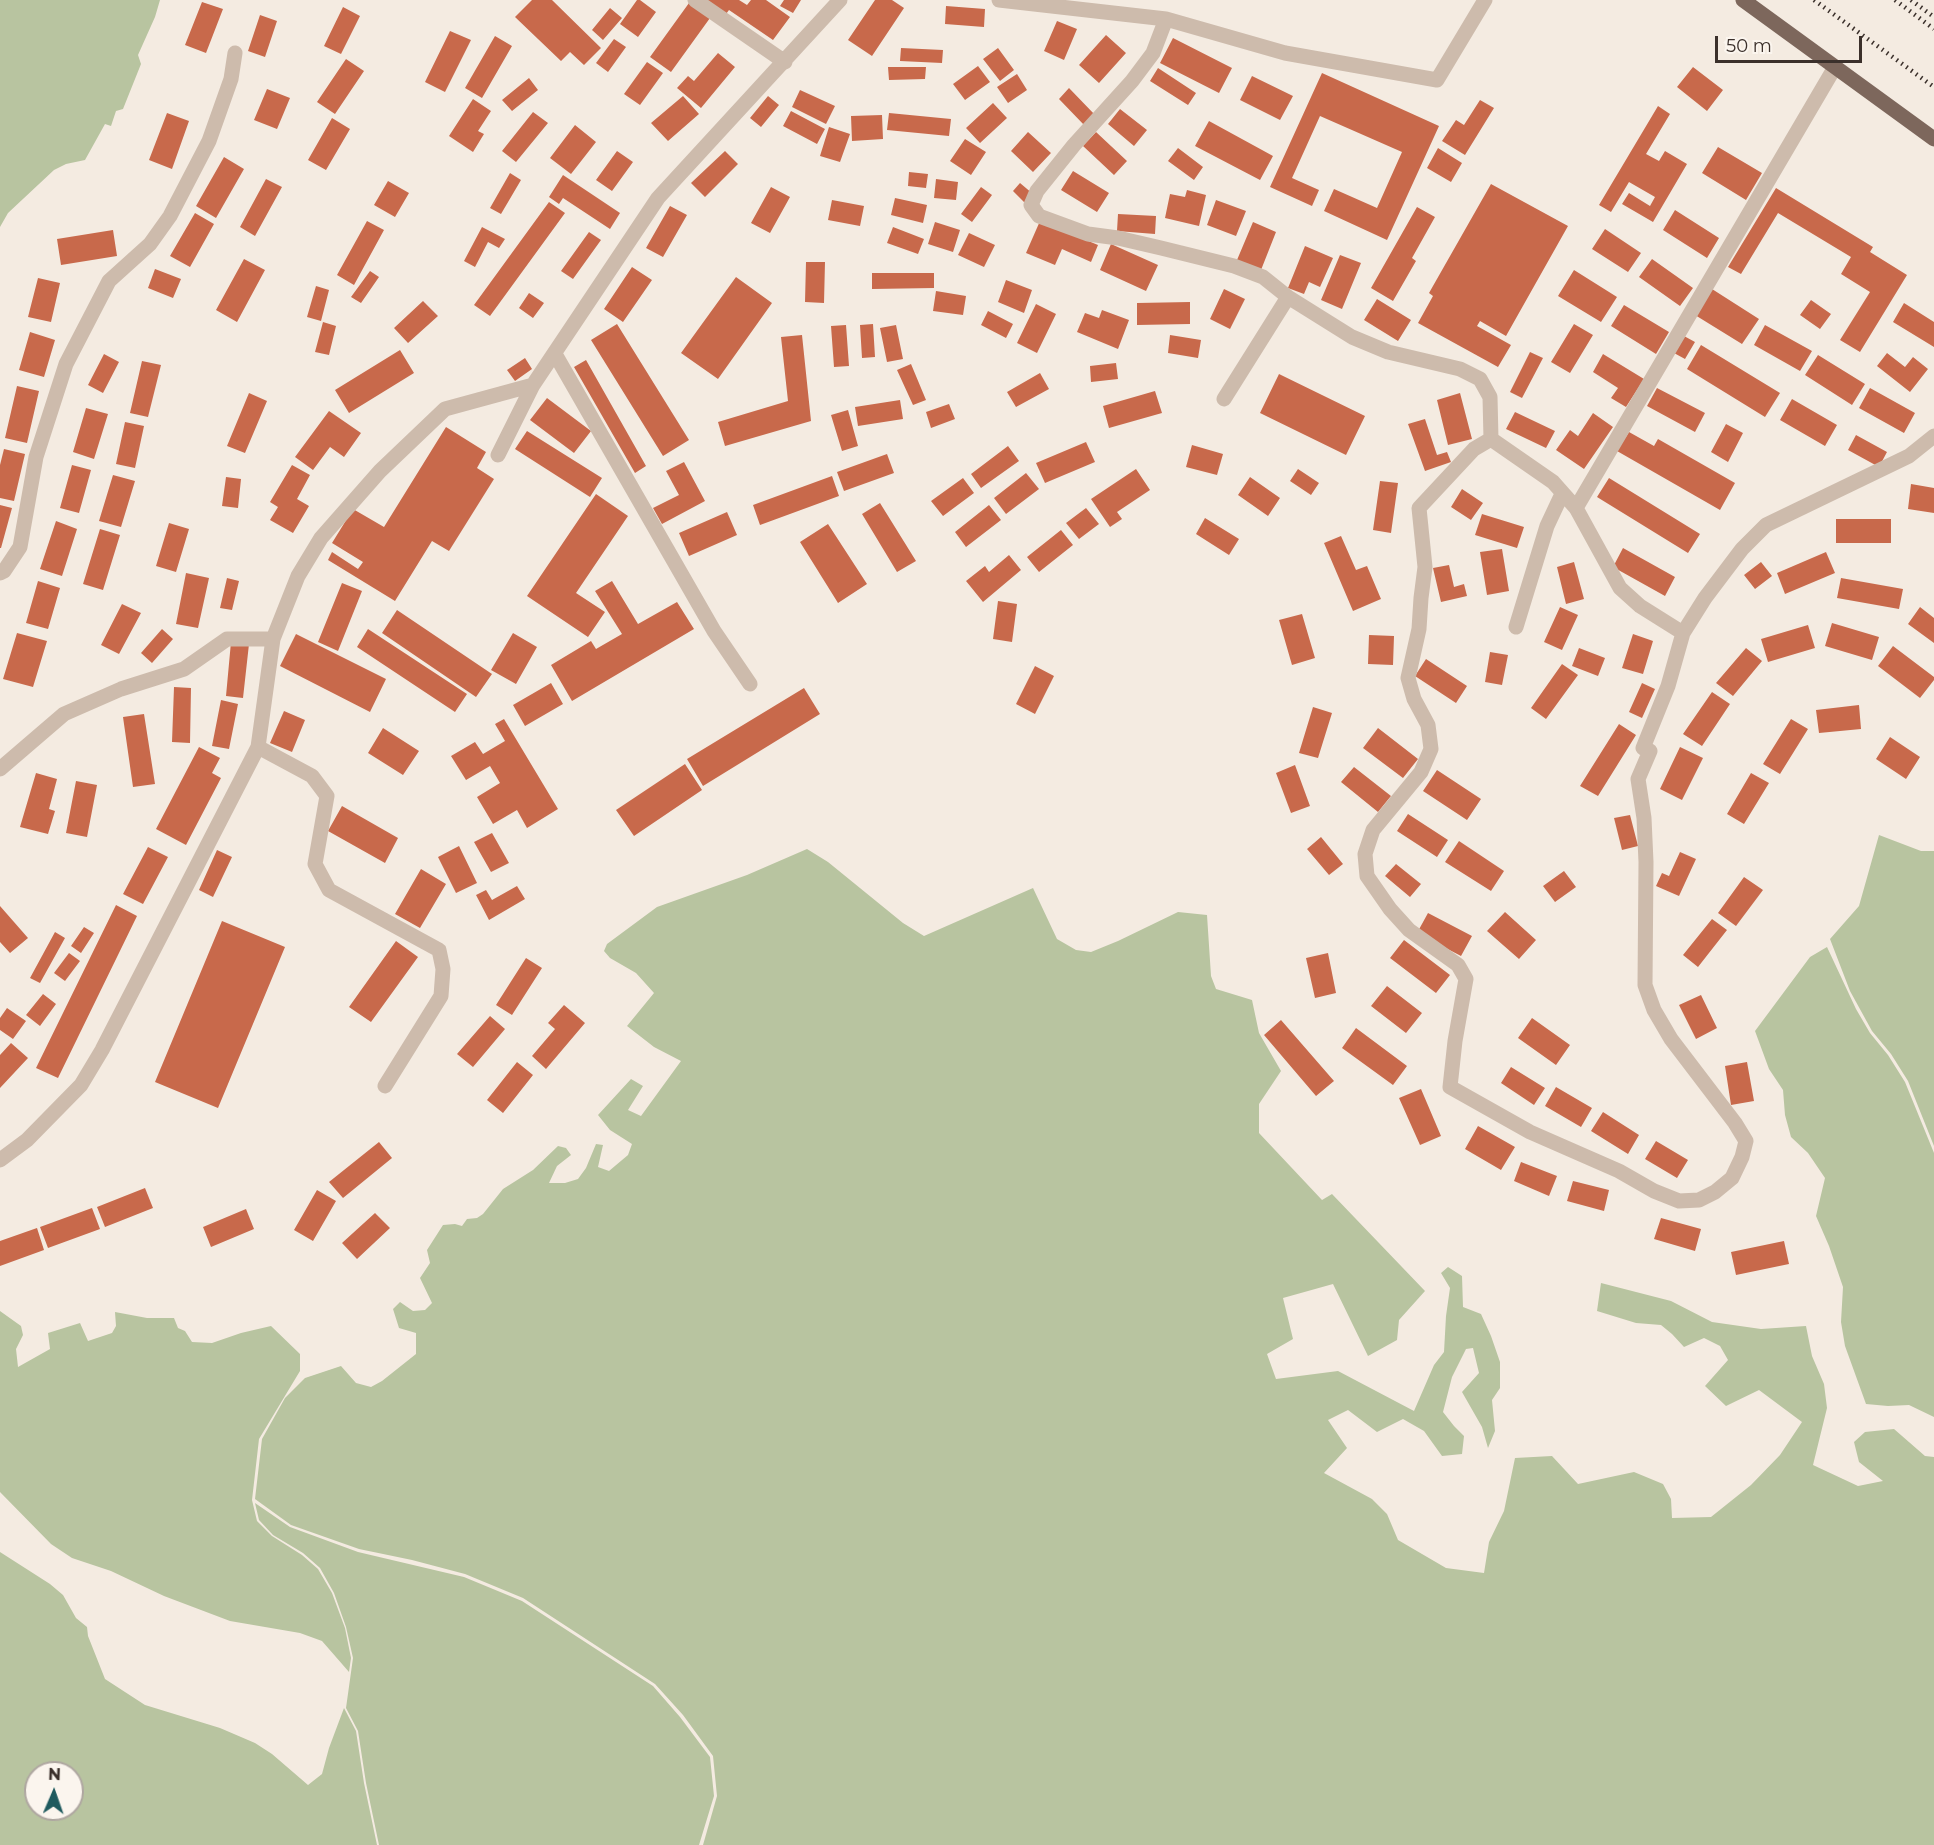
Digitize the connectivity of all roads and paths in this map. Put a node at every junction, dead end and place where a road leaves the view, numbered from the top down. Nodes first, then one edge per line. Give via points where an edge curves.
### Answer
1 (695, 0) edge
2 (840, 0) edge
3 (999, 0) edge
4 (1485, 0) edge
5 (1743, 0) edge
6 (1166, 19) junction
7 (236, 53) dead end
8 (785, 62) junction
9 (1835, 68) junction
10 (1934, 139) edge
11 (1288, 297) junction
12 (555, 354) junction
13 (533, 385) junction
14 (1224, 399) dead end
15 (1934, 436) edge
16 (1491, 439) junction
17 (498, 455) dead end
18 (1562, 494) junction
19 (1576, 508) junction
20 (0, 573) edge
21 (1516, 627) dead end
22 (1683, 633) junction
23 (273, 639) junction
24 (750, 684) dead end
25 (258, 747) junction
26 (0, 769) edge
27 (385, 1086) dead end
28 (0, 1160) edge

1 - 8 street
2 - 8 street
3 - 6 street
4 - 6 street via 1437,80 1285,53
5 - 9 main road
6 - 11 street via 1153,53 1074,145 1031,204 1039,216 1088,234 1234,266 1263,277
7 - 20 street via 231,80 209,141 170,216 150,244 109,281 66,364 36,457 20,547
8 - 12 street via 658,198
9 - 10 main road
9 - 19 street
11 - 14 street
11 - 16 street via 1352,337 1388,352 1460,369 1480,379 1490,398
12 - 13 street
12 - 24 street via 714,631
13 - 17 street
13 - 23 street via 445,409 380,471 321,538 298,576
15 - 22 street via 1909,456 1766,525 1742,549
16 - 18 street via 1553,482
16 - 22 street via 1474,449 1419,508 1425,567 1419,629 1408,678 1428,725 1431,749 1421,772 1373,830 1365,854 1367,876 1409,930 1458,965 1466,979 1450,1087 1530,1132 1679,1201 1699,1200 1732,1178 1746,1141 1671,1039 1645,985 1646,862 1638,779 1650,751 1643,748 1668,686
18 - 19 street
18 - 21 street via 1547,526
19 - 22 street via 1620,588 1640,606
23 - 25 street
23 - 26 street via 227,639 184,669 121,688 64,714
25 - 27 street via 312,776 327,796 315,864 329,890 439,950 443,969 441,996
25 - 28 street via 81,1085 27,1140

